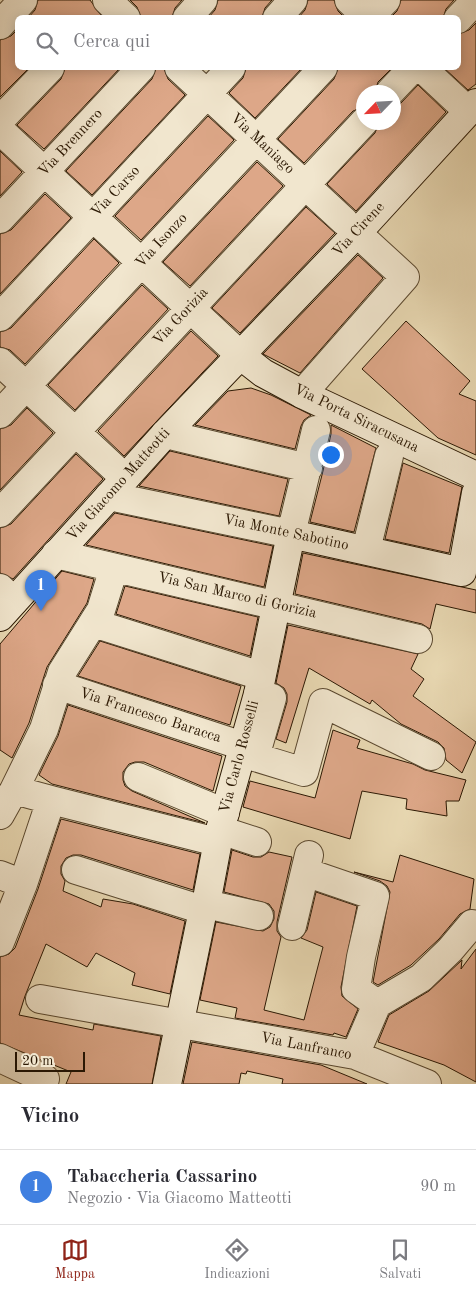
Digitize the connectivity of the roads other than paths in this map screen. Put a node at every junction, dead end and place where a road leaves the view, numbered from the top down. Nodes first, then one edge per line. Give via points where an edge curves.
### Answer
1 (23, 0) edge
2 (203, 0) edge
3 (294, 0) edge
4 (349, 0) edge
5 (476, 0) edge
6 (378, 7) edge
7 (190, 15) edge
8 (280, 15) edge
9 (461, 16) edge
10 (0, 25) edge
11 (48, 70) edge
12 (139, 70) edge
13 (181, 70) edge
14 (229, 70) edge
15 (321, 70) edge
16 (415, 70) edge
17 (398, 85) edge
18 (207, 93) junction
19 (472, 107) edge
20 (0, 120) edge
21 (0, 130) edge
22 (357, 130) edge
23 (256, 140) junction
24 (44, 172) junction
25 (306, 185) junction
26 (93, 217) junction
27 (0, 219) edge
28 (350, 227) junction
29 (141, 263) junction
30 (190, 308) junction
31 (0, 317) edge
32 (240, 355) junction
33 (0, 362) edge
34 (26, 386) junction
35 (302, 394) junction
36 (0, 414) edge
37 (316, 430) dead end
38 (74, 431) junction
39 (165, 434) junction
40 (389, 456) dead end
41 (308, 468) junction
42 (476, 476) edge
43 (117, 487) junction
44 (476, 493) edge
45 (0, 513) edge
46 (291, 534) junction
47 (366, 550) junction
48 (56, 554) junction
49 (114, 568) junction
50 (471, 571) edge
51 (5, 602) edge
52 (276, 605) junction
53 (93, 623) junction
54 (418, 640) dead end
55 (260, 685) junction
56 (57, 686) junction
57 (243, 746) junction
58 (430, 756) dead end
59 (138, 777) dead end
60 (14, 790) junction
61 (51, 800) junction
62 (0, 815) edge
63 (221, 828) junction
64 (257, 842) dead end
65 (76, 870) dead end
66 (12, 880) edge
67 (205, 907) junction
68 (259, 916) dead end
69 (472, 924) dead end
70 (292, 926) dead end
71 (0, 942) edge
72 (40, 999) dead end
73 (377, 1004) junction
74 (181, 1023) junction
75 (355, 1056) junction
76 (0, 1058) edge
77 (42, 1084) edge
78 (167, 1084) edge
79 (426, 1084) edge

1 - 10 street
2 - 7 street
3 - 8 street
4 - 6 street
5 - 9 street
11 - 20 street
12 - 24 street, Via Brennero
13 - 18 street, Via Maniago
14 - 18 street, Via Carso
15 - 23 street, Via Isonzo
16 - 17 street
16 - 19 street
18 - 23 street, Via Maniago
18 - 26 street, Via Carso
19 - 28 street, Via Cirene
21 - 24 street, Via Porta Siracusana
22 - 25 street, Via Gorizia
23 - 25 street, Via Maniago
23 - 29 street, Via Isonzo
24 - 26 street, Via Porta Siracusana
24 - 27 street, Via Brennero
25 - 28 street, Via Maniago
25 - 30 street, Via Gorizia
26 - 29 street, Via Porta Siracusana
26 - 31 street, Via Carso
28 - 32 street, Via Cirene
28 - 35 street, Via Maniago via 405,277
29 - 30 street, Via Porta Siracusana
29 - 34 street, Via Isonzo
30 - 32 street, Via Porta Siracusana
30 - 38 street, Via Gorizia
32 - 35 street, Via Porta Siracusana via 263,374
32 - 39 street, Via Giacomo Matteotti
33 - 34 street
34 - 36 street, Via Isonzo
34 - 38 street
35 - 42 street, Via Porta Siracusana
37 - 41 street, Via Carlo Rosselli
38 - 43 street
38 - 45 street, Via Gorizia
39 - 41 street
39 - 43 street, Via Giacomo Matteotti
40 - 47 street
41 - 46 street, Via Carlo Rosselli
43 - 46 street, Via Monte Sabotino
43 - 48 street, Via Giacomo Matteotti
44 - 50 street
46 - 47 street, Via Monte Sabotino
46 - 52 street, Via Carlo Rosselli
47 - 50 street, Via Monte Sabotino
48 - 49 street, Via San Marco di Gorizia
48 - 51 street, Via Giacomo Matteotti
49 - 52 street, Via San Marco di Gorizia
49 - 53 street via 101,610
52 - 54 street, Via San Marco di Gorizia
52 - 55 street, Via Carlo Rosselli
53 - 55 street
53 - 56 street via 62,672
55 - 57 street, Via Carlo Rosselli
55 - 58 street via 272,698 255,757 304,772 323,703
56 - 57 street, Via Francesco Baracca
56 - 60 street via 44,730
57 - 63 street, Via Carlo Rosselli
59 - 63 street
60 - 61 street
60 - 62 street
61 - 63 street
61 - 66 street
63 - 64 street
63 - 67 street, Via Carlo Rosselli
65 - 67 street
66 - 71 street
67 - 68 street
67 - 74 street, Via Carlo Rosselli
69 - 73 street via 421,978
70 - 73 street via 307,864 375,896 356,989
72 - 74 street, Via Lanfranco
73 - 75 street
74 - 75 street, Via Lanfranco
74 - 78 street, Via Carlo Rosselli
75 - 79 street, Via Lanfranco
76 - 77 street via 45,1079

